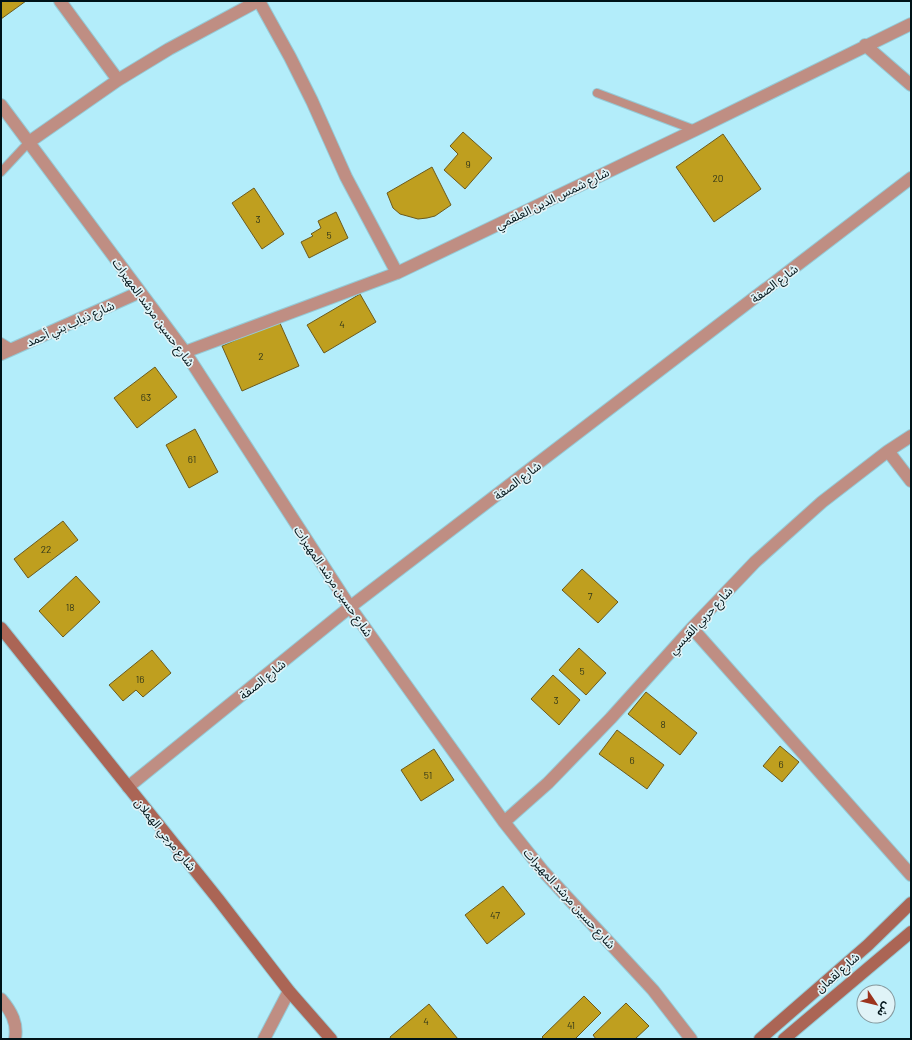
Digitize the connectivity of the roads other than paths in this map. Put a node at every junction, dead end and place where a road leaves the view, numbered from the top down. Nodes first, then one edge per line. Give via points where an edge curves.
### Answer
1 (60, 1) edge
2 (258, 1) edge
3 (911, 24) edge
4 (866, 45) junction
5 (118, 80) junction
6 (911, 85) edge
7 (597, 93) dead end
8 (1, 105) edge
9 (695, 130) junction
10 (29, 142) junction
11 (1, 172) edge
12 (911, 178) edge
13 (397, 273) junction
14 (140, 292) junction
15 (1, 342) edge
16 (6, 351) edge
17 (185, 352) junction
18 (911, 436) edge
19 (888, 451) junction
20 (911, 481) edge
21 (350, 607) junction
22 (1, 628) edge
23 (692, 628) junction
24 (128, 787) junction
25 (504, 822) junction
26 (911, 875) edge
27 (911, 903) edge
28 (911, 932) edge
29 (289, 991) junction
30 (1, 999) edge
31 (16, 1035) edge
32 (264, 1039) edge
33 (331, 1039) edge
34 (691, 1039) edge
35 (760, 1039) edge
36 (784, 1039) edge

1 - 5 street
2 - 5 street via 169,48
2 - 13 street via 290,57 346,177
3 - 4 street, شارع شمس الدين العلقمي
4 - 6 street
4 - 9 street, شارع شمس الدين العلقمي
5 - 10 street
7 - 9 lane
8 - 10 street, شارع حسين مرشد المهيرات
9 - 13 street, شارع شمس الدين العلقمي
10 - 11 lane
10 - 14 street, شارع حسين مرشد المهيرات
12 - 21 street, شارع الصفة
13 - 17 street, شارع شمس الدين العلقمي
14 - 16 street, شارع ذياب بني أحمد
14 - 17 street, شارع حسين مرشد المهيرات
15 - 16 lane
17 - 21 street, شارع حسين مرشد المهيرات
18 - 19 street, شارع حربي القيسي
19 - 20 street
19 - 23 street, شارع حربي القيسي via 822,502 755,562
21 - 24 street, شارع الصفة
21 - 25 street, شارع حسين مرشد المهيرات
22 - 24 street, شارع مرجي الهملان
23 - 25 street, شارع حربي القيسي via 548,784
23 - 26 street
24 - 29 street, شارع مرجي الهملان
25 - 34 street, شارع حسين مرشد المهيرات via 543,871 653,990
27 - 35 street, شارع لقمان via 868,945
28 - 36 street, شارع لقمان
29 - 32 street
29 - 33 street, شارع مرجي الهملان
30 - 31 street via 9,1008 14,1020

